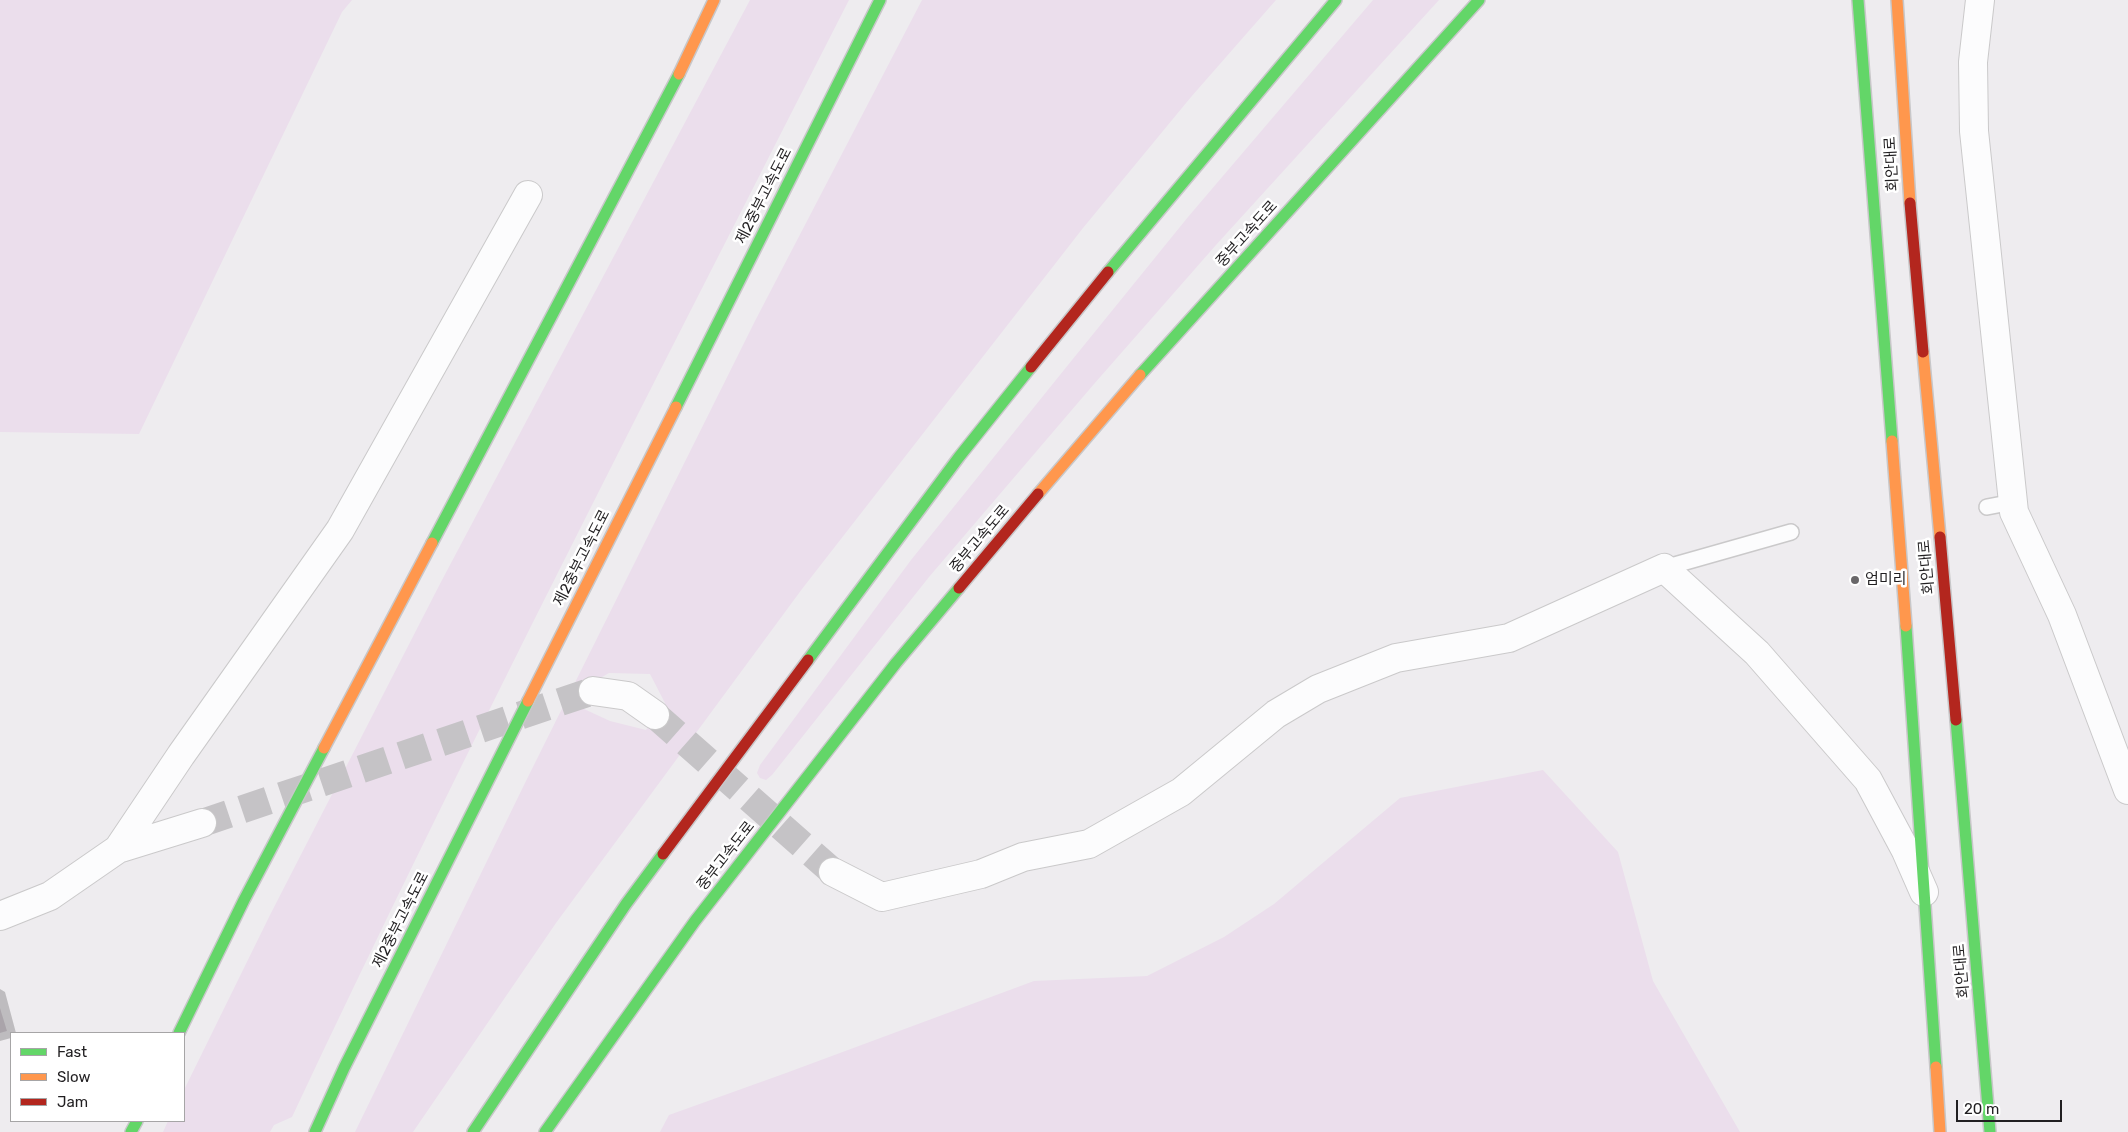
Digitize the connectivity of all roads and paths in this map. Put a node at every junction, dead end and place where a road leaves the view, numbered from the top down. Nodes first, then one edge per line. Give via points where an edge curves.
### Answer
1 (714, 0) edge
2 (880, 0) edge
3 (1336, 0) edge
4 (1480, 0) edge
5 (1858, 0) edge
6 (1897, 0) edge
7 (1980, 0) edge
8 (528, 195) dead end
9 (1791, 532) dead end
10 (1664, 568) junction
11 (593, 691) tunnel mouth
12 (655, 715) tunnel mouth
13 (2118, 747) edge
14 (2128, 790) edge
15 (202, 823) tunnel mouth
16 (118, 849) junction
17 (833, 872) tunnel mouth
18 (1924, 893) junction
19 (0, 916) edge
20 (179, 1032) edge
21 (315, 1132) edge
22 (473, 1132) edge
23 (545, 1132) edge
24 (1940, 1132) edge
25 (1990, 1132) edge

1 - 20 main road via 683,66 254,882
2 - 21 main road, 제2중부고속도로 via 490,774
3 - 22 main road via 1127,248 959,457 626,904
4 - 23 main road, 중부고속도로 via 1110,407 902,655 695,921
5 - 18 main road, 회안대로
6 - 25 main road, 회안대로 via 1910,225 1963,792
7 - 13 street via 1973,62 1974,131 2000,505 2014,512
8 - 16 street via 340,530
9 - 10 lane
10 - 17 street via 1510,638 1396,658 1318,689 1276,714 1181,792 1089,844 1023,857 981,874 882,898
10 - 18 street via 1757,653 1868,780 1906,850
11 - 12 street via 628,696
13 - 14 street
15 - 16 street
16 - 19 street via 50,896
18 - 24 main road, 회안대로

